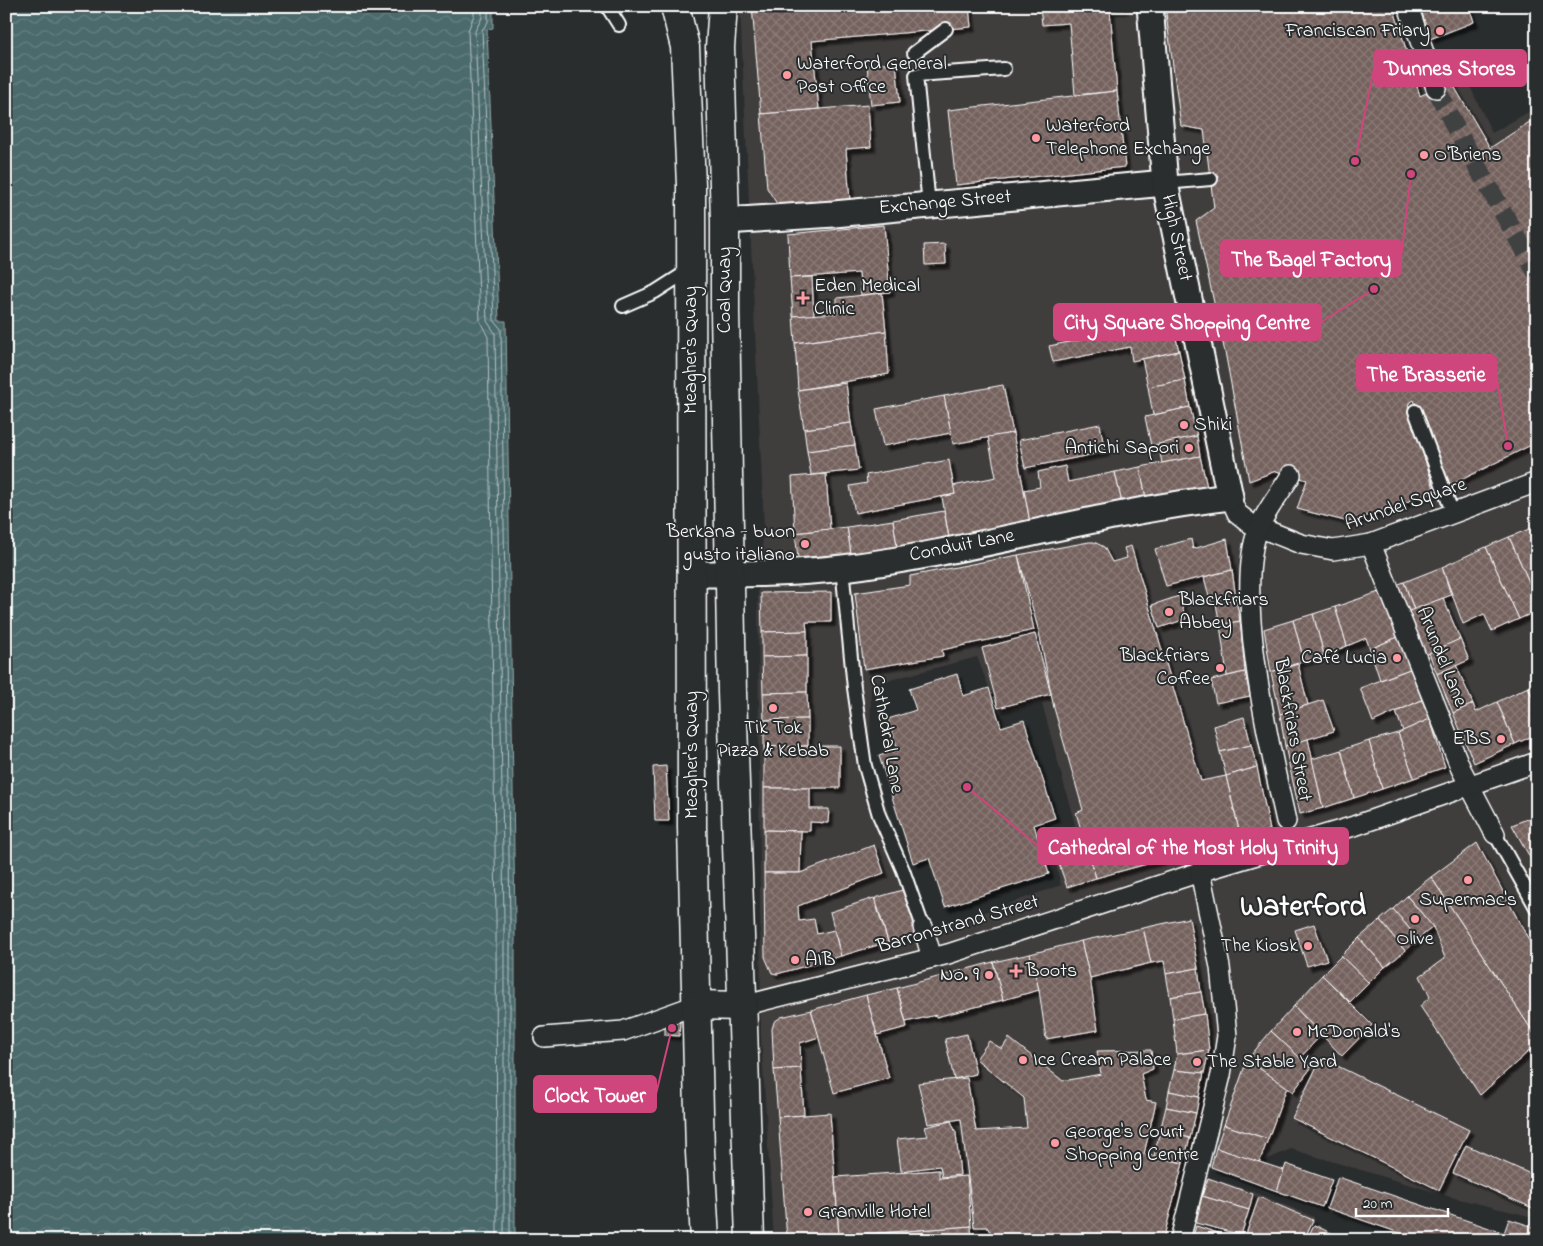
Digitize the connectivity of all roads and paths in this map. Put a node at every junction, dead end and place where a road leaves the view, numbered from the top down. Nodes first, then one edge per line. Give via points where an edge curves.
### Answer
1 (607, 6) edge
2 (675, 6) edge
3 (723, 6) edge
4 (1150, 6) edge
5 (1408, 6) edge
6 (619, 25) dead end
7 (946, 30) dead end
8 (914, 53) dead end
9 (1004, 69) dead end
10 (1436, 88) tunnel mouth
11 (1211, 179) dead end
12 (1165, 183) junction
13 (929, 205) junction
14 (725, 221) junction
15 (691, 269) junction
16 (623, 306) dead end
17 (1415, 411) dead end
18 (1291, 475) dead end
19 (1537, 482) edge
20 (1230, 497) junction
21 (1453, 514) junction
22 (1259, 528) junction
23 (1371, 544) junction
24 (842, 568) junction
25 (692, 574) junction
26 (730, 574) junction
27 (1537, 762) edge
28 (1470, 785) junction
29 (1286, 821) dead end
30 (1495, 834) joint
31 (1191, 875) junction
32 (1537, 910) edge
33 (923, 927) joint
34 (932, 958) junction
35 (696, 1005) junction
36 (742, 1006) junction
37 (544, 1036) dead end
38 (705, 1240) edge
39 (750, 1240) edge
40 (1180, 1240) edge

1 - 6 lane
2 - 15 main road, Coal Quay via 685,47 687,79
3 - 14 main road, Coal Quay via 720,47
4 - 12 street, High Street
5 - 10 street
7 - 8 lane
9 - 13 lane via 916,75
11 - 12 lane
12 - 13 street, Exchange Street
12 - 20 street, High Street
13 - 14 street, Exchange Street
14 - 26 main road, Coal Quay
15 - 16 lane via 655,292
15 - 25 main road, Meagher's Quay
17 - 21 lane
18 - 22 street
19 - 21 street, Arundel Square
20 - 22 street, Arundel Square via 1237,513
20 - 24 street, Conduit Lane
21 - 23 street, Arundel Square
22 - 23 street, Arundel Square via 1323,550 1346,550
22 - 29 street, Blackfriars Street via 1251,571 1250,610 1264,708
23 - 28 street, Arundel Lane
24 - 26 street, Conduit Lane
24 - 33 lane, Cathedral Lane via 865,766 879,815
25 - 26 street, Conduit Lane
25 - 35 main road, Meagher's Quay
26 - 36 main road, Meagher's Quay
27 - 28 street, Barronstrand Street
28 - 30 street, Arundel Lane
28 - 31 street, Barronstrand Street via 1354,826
30 - 32 lane
31 - 34 street, Barronstrand Street
31 - 40 street via 1220,967 1227,1036 1221,1075
33 - 34 street, Cathedral Lane
34 - 36 street, Barronstrand Street
35 - 36 main road
35 - 37 street via 623,1031
35 - 38 main road, Meagher's Quay
36 - 39 main road, Meagher's Quay

